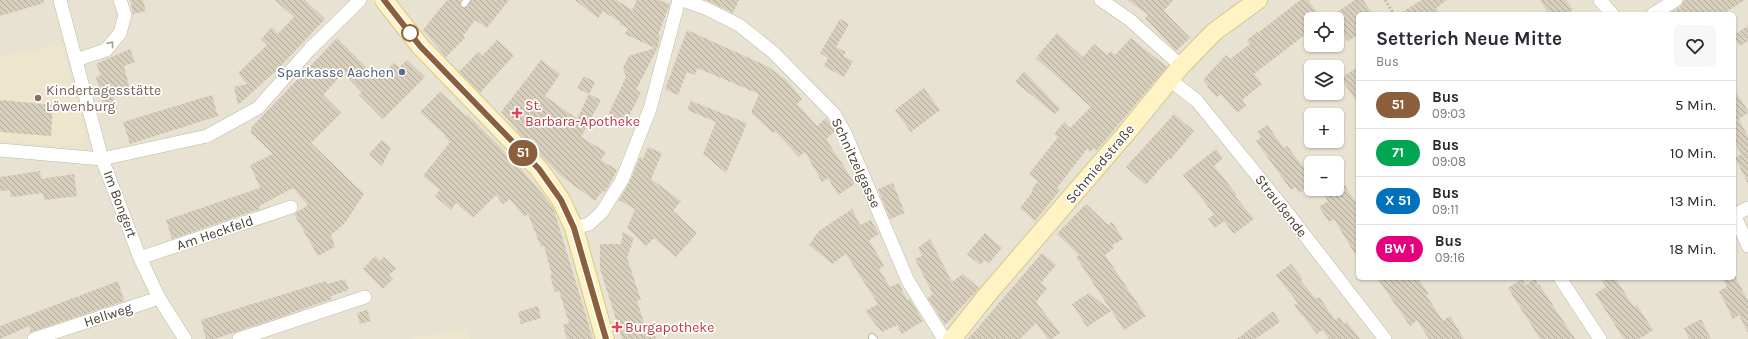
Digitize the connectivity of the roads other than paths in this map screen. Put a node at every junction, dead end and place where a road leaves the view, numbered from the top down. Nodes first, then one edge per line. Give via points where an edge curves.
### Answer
1 (60, 0) edge
2 (120, 0) edge
3 (360, 0) edge
4 (384, 0) edge
5 (678, 0) edge
6 (683, 0) edge
7 (1101, 0) edge
8 (1258, 0) edge
9 (1600, 0) edge
10 (1676, 0) edge
11 (1610, 12) edge
12 (1656, 12) edge
13 (76, 60) junction
14 (1181, 66) junction
15 (1170, 80) junction
16 (0, 150) edge
17 (102, 159) junction
18 (291, 207) dead end
19 (1748, 208) edge
20 (1736, 213) edge
21 (1736, 219) edge
22 (574, 228) junction
23 (1748, 246) edge
24 (140, 258) junction
25 (1561, 280) edge
26 (159, 298) junction
27 (365, 298) dead end
28 (34, 339) edge
29 (186, 339) edge
30 (239, 339) edge
31 (606, 339) edge
32 (944, 339) edge
33 (952, 339) edge
34 (1385, 339) edge
35 (1600, 339) edge

1 - 13 street, Im Bongert
13 -> 2 street via 106,50 120,33 125,15
3 - 17 street via 310,49 258,108 207,136
4 - 22 street via 420,46 539,169 561,200
5 - 22 street via 650,109 622,180 602,212 589,224
6 - 32 street, Schnitzelgasse via 739,25 773,52 834,114 846,133 908,281
7 - 14 street via 1130,20
8 - 14 street, Schmiedstraße via 1214,32
9 - 11 street
10 - 12 street
13 - 17 street, Im Bongert
14 - 15 street, Schmiedstraße
15 - 33 street, Schmiedstraße
15 - 34 street, Straußende via 1197,101
16 - 17 street
17 - 24 street, Im Bongert
18 - 24 street, Am Heckfeld
19 - 20 street
21 - 23 street
22 - 31 street
24 - 26 street, Im Bongert
25 - 35 street
26 - 28 street, Hellweg
26 - 29 street, Im Bongert
27 - 30 street

